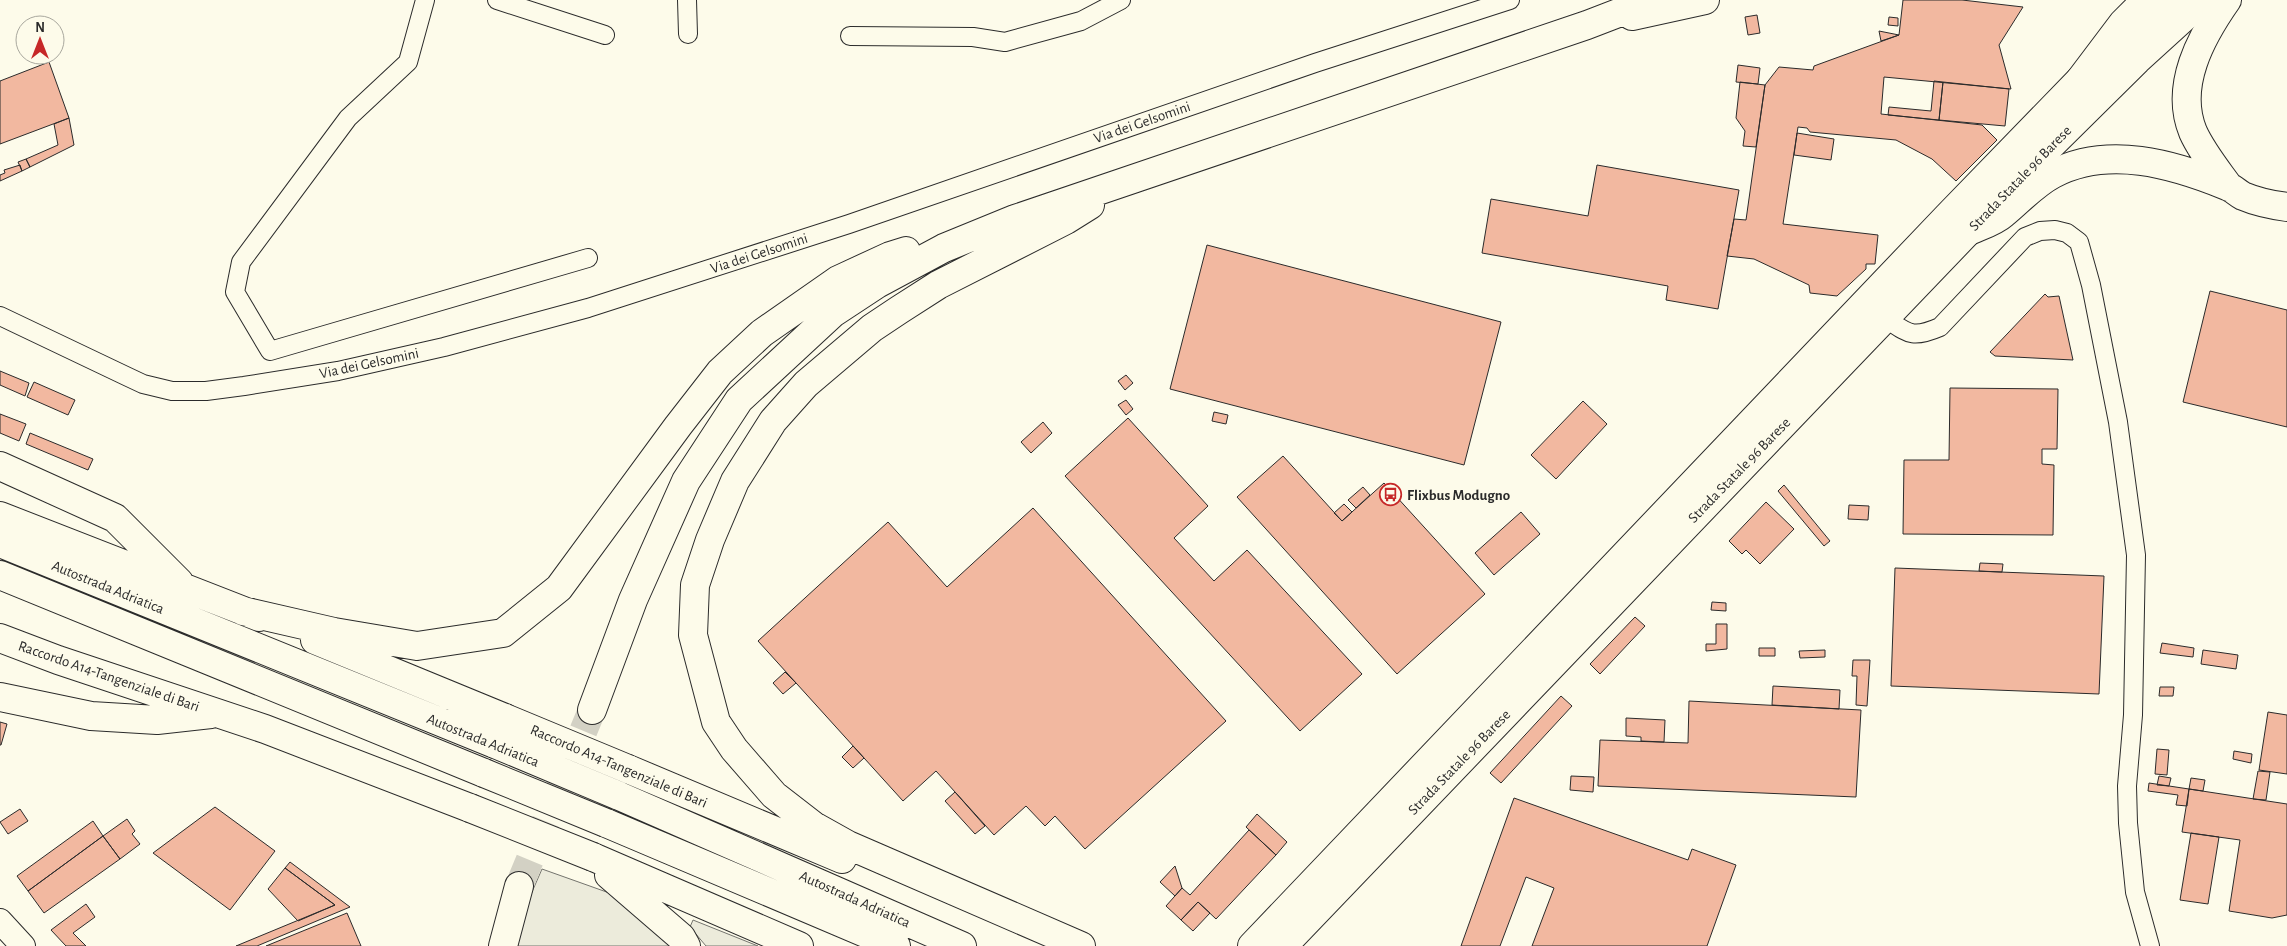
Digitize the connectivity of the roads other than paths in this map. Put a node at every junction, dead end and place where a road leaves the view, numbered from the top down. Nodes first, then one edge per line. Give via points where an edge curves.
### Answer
1 (425, 0) edge
2 (497, 0) edge
3 (687, 0) edge
4 (1121, 0) edge
5 (1510, 0) edge
6 (1651, 0) edge
7 (1705, 0) edge
8 (2146, 0) edge
9 (2168, 0) edge
10 (2203, 0) edge
11 (2227, 0) edge
12 (1587, 25) junction
13 (688, 34) dead end
14 (605, 35) dead end
15 (850, 36) dead end
16 (2080, 80) junction
17 (1128, 180) junction
18 (2229, 187) junction
19 (2287, 207) edge
20 (987, 230) junction
21 (1969, 231) junction
22 (588, 258) dead end
23 (0, 316) edge
24 (1885, 318) junction
25 (0, 466) edge
26 (0, 516) edge
27 (0, 543) edge
28 (0, 575) edge
29 (185, 588) junction
30 (243, 610) junction
31 (0, 638) edge
32 (5, 700) edge
33 (592, 710) tunnel mouth
34 (218, 713) junction
35 (597, 859) junction
36 (519, 886) tunnel mouth
37 (0, 922) edge
38 (23, 946) edge
39 (503, 946) edge
40 (686, 946) edge
41 (799, 946) edge
42 (896, 946) edge
43 (962, 946) edge
44 (1052, 946) edge
45 (1081, 946) edge
46 (1252, 946) edge
47 (1283, 946) edge
48 (2150, 946) edge

1 - 22 street via 408,62 348,118 241,262 235,292 270,351
2 - 14 street
3 - 13 street
4 - 15 street via 1081,20 1005,42 973,37
5 - 23 street, Via dei Gelsomini via 1315,62 849,224 597,305 444,347 338,371 206,391 172,391 143,384
6 - 12 main road
7 - 12 main road
8 - 16 main road via 2122,23
9 - 16 main road, Strada Statale 96 Barese
10 - 21 main road, Strada Statale 96 Barese via 2137,60
11 - 18 main road via 2206,30 2194,57 2187,86 2193,131
12 - 17 main road
16 - 46 main road, Strada Statale 96 Barese
17 - 20 main road
17 - 45 main road via 1066,220 978,264 899,310 872,328 806,384 773,421 735,481 695,585 692,635 716,722 734,749 774,795 814,826 848,845
18 - 19 main road via 2268,205
18 - 21 main road via 2166,164 2139,160 2095,161 2054,173 2027,191 2002,215
20 - 30 main road via 890,256 838,280 762,332 720,372 559,588 503,633 417,646 334,632
20 - 33 main road via 907,266 833,314 739,400 686,481 633,600
21 - 24 main road, Strada Statale 96 Barese
24 - 47 main road, Strada Statale 96 Barese
24 - 48 street via 1910,335 1940,328 2025,237 2055,230 2068,233 2079,242 2091,284 2118,422 2136,554 2128,823 2135,892
25 - 29 main road, Raccordo A14-Tangenziale di Bari via 115,518
26 - 29 main road, Raccordo A14-Tangenziale di Bari
27 - 43 main road, Autostrada Adriatica, bridge via 618,795
28 - 42 main road, Autostrada Adriatica, bridge via 606,823
29 - 30 main road, Raccordo A14-Tangenziale di Bari
30 - 44 main road, Raccordo A14-Tangenziale di Bari, bridge
31 - 34 main road, Raccordo A14-Tangenziale di Bari
32 - 34 main road, Raccordo A14-Tangenziale di Bari via 92,716 157,720
34 - 35 main road, Raccordo A14-Tangenziale di Bari, bridge via 265,728
35 - 40 main road via 608,874 681,936
35 - 41 main road, Raccordo A14-Tangenziale di Bari
36 - 39 main road
37 - 38 main road

